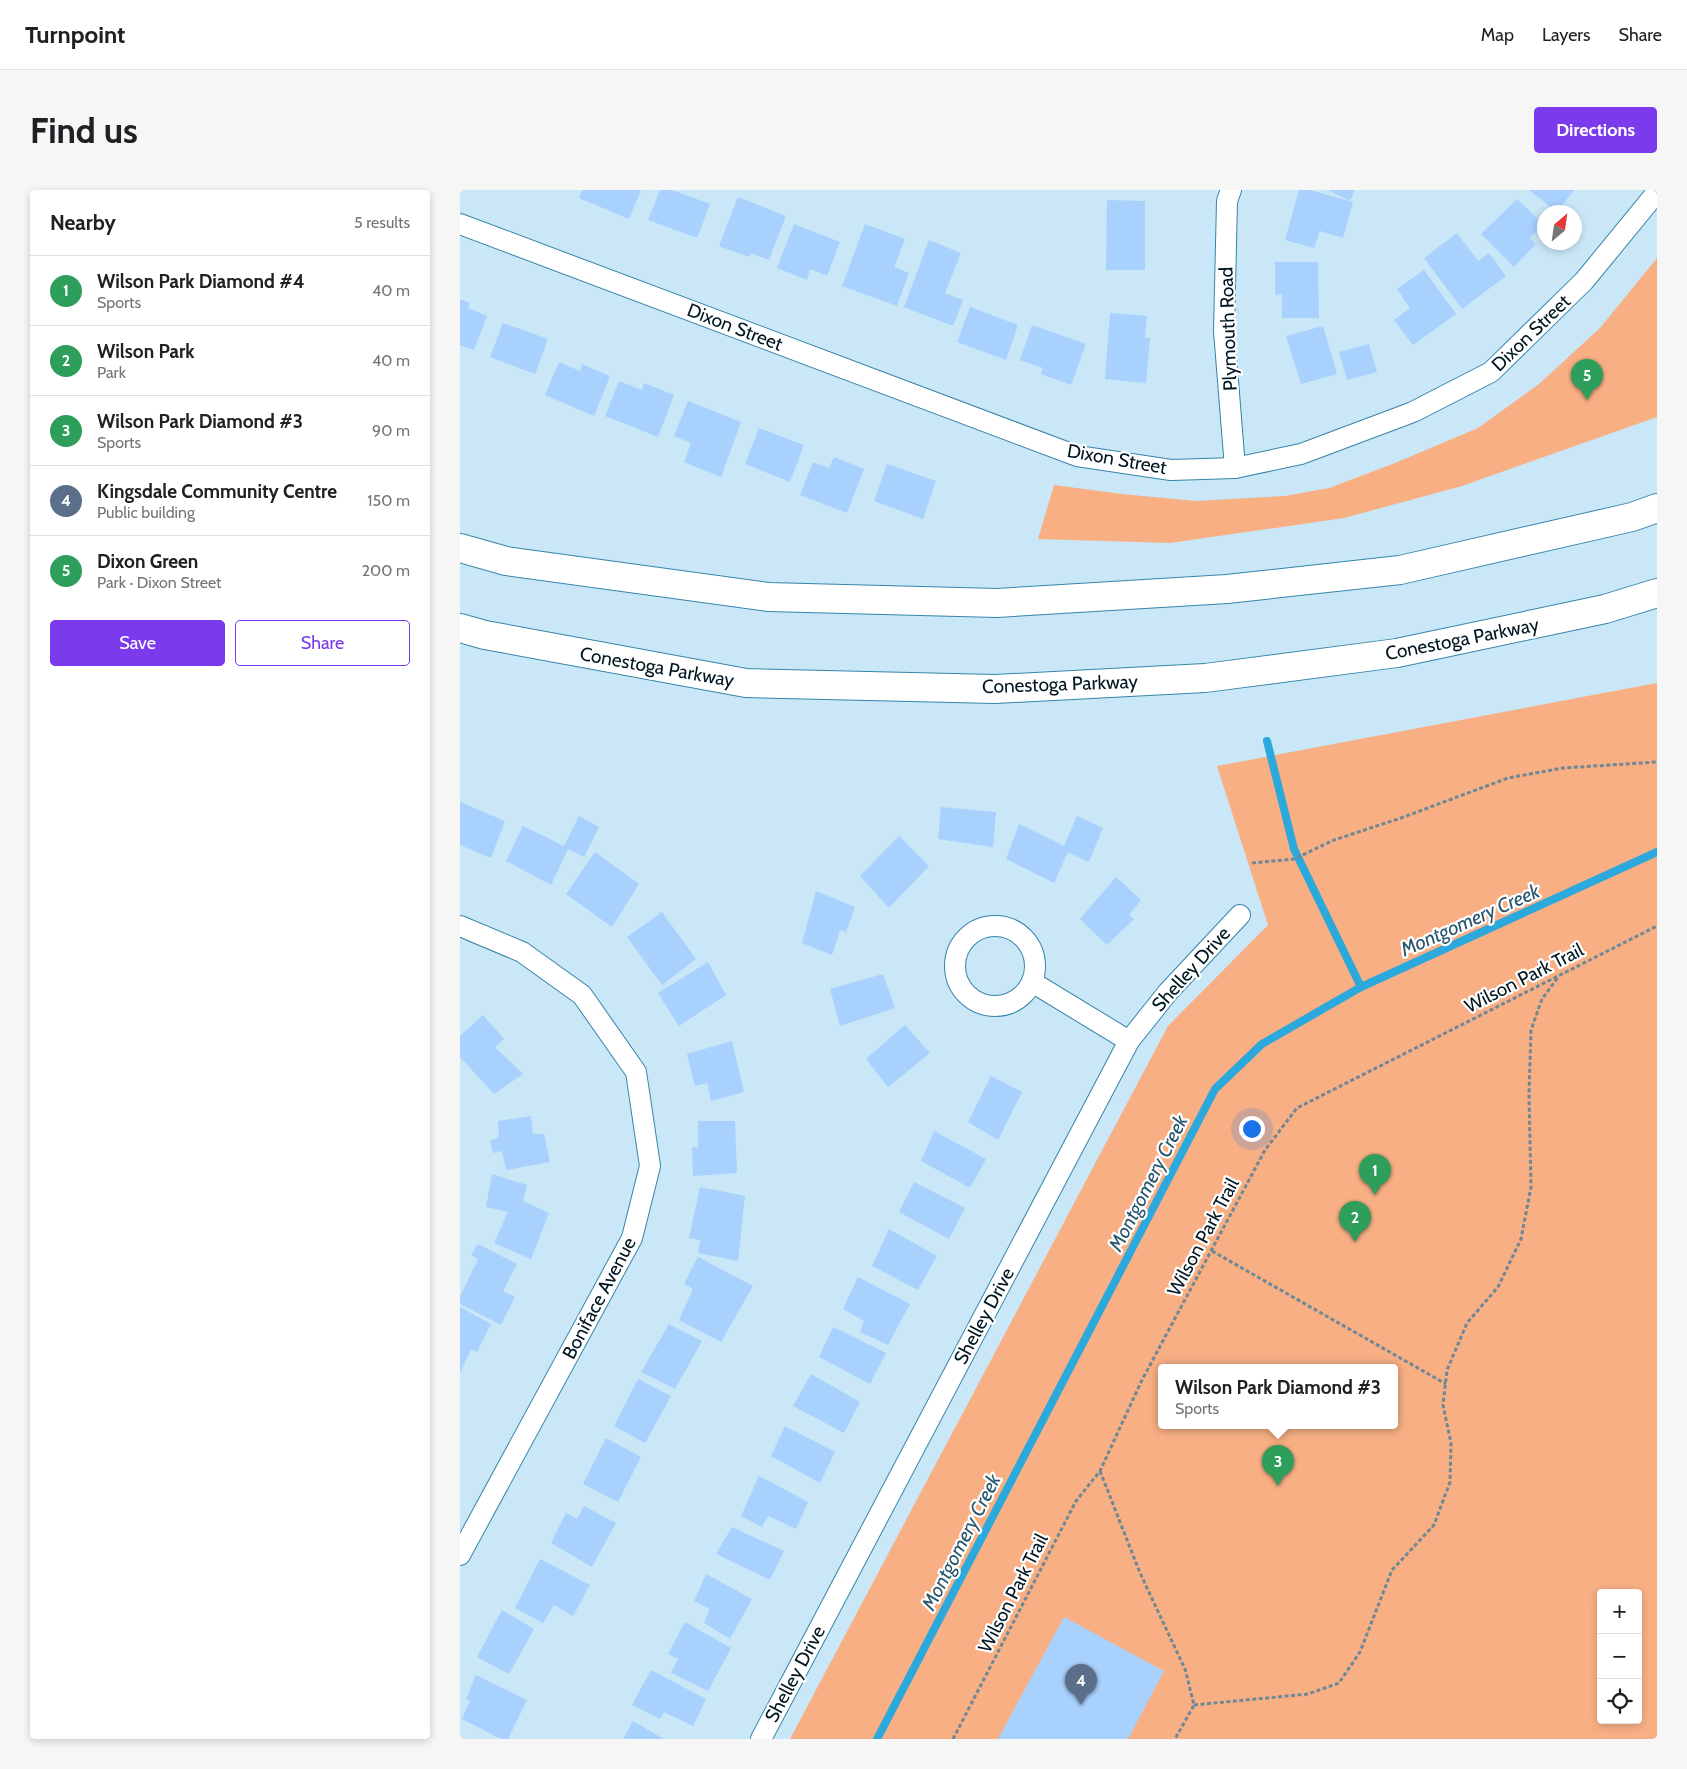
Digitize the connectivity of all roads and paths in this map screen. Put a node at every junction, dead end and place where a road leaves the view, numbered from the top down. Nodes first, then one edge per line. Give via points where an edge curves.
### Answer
1 (1231, 190) edge
2 (1657, 192) edge
3 (460, 224) edge
4 (1235, 468) junction
5 (1657, 508) edge
6 (460, 548) edge
7 (1657, 593) edge
8 (460, 628) edge
9 (1657, 762) edge
10 (1252, 863) dead end
11 (1240, 914) dead end
12 (460, 926) edge
13 (1657, 926) edge
14 (1559, 975) junction
15 (1032, 982) junction
16 (1129, 1040) junction
17 (1212, 1250) junction
18 (1446, 1384) junction
19 (1100, 1472) junction
20 (460, 1555) edge
21 (1194, 1705) junction
22 (761, 1739) edge
23 (953, 1739) edge
24 (1175, 1739) edge

1 - 4 street, Plymouth Road via 1227,201 1224,331
2 - 4 street, Dixon Street via 1584,281 1491,372 1413,412 1301,454
3 - 4 street, Dixon Street via 1077,456 1171,470
5 - 6 highway via 1632,517 1400,570 1227,589 997,603 768,597 506,560
7 - 8 highway, Conestoga Parkway via 1605,609 1397,653 1205,678 995,689 746,683
9 - 10 path via 1562,768 1508,778 1313,849 1294,859
11 - 16 street, Shelley Drive
12 - 20 street, Boniface Avenue via 522,952 582,995 636,1072 650,1166 632,1238
13 - 14 path, Wilson Park Trail
14 - 17 path, Wilson Park Trail via 1297,1108 1265,1150
14 - 18 path via 1542,999 1530,1030 1531,1187 1521,1239 1498,1287 1467,1323 1447,1370
15 - 15 street via 1036,970 1035,957 1022,935 1011,928 998,925 974,931 958,951 957,978 974,1000 1001,1006 1014,1002
15 - 16 street
16 - 22 street, Shelley Drive
17 - 18 path
17 - 19 path, Wilson Park Trail via 1142,1380
18 - 21 path via 1443,1405 1451,1443 1450,1482 1434,1525 1392,1570 1360,1652 1339,1683 1308,1694
19 - 21 path via 1140,1573 1185,1669
19 - 23 path, Wilson Park Trail via 1076,1501
21 - 24 path

